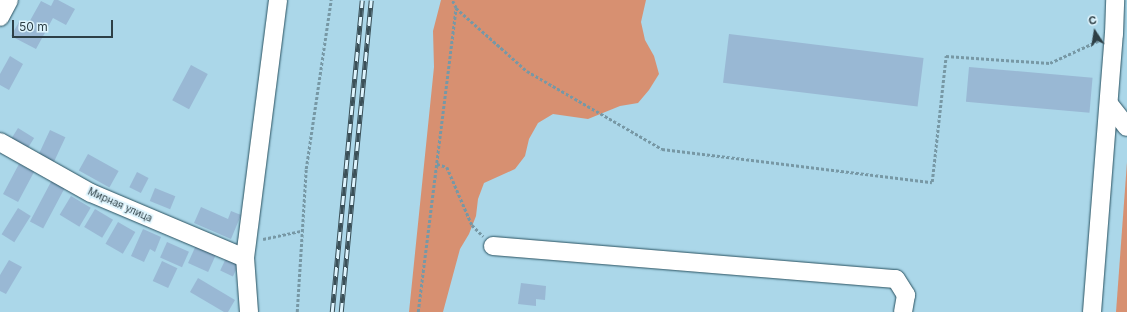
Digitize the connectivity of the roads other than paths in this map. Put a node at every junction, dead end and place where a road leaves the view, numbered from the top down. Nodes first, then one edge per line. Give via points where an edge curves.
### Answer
1 (9, 0) edge
2 (278, 0) edge
3 (1115, 0) edge
4 (0, 17) edge
5 (1109, 104) junction
6 (1127, 127) edge
7 (0, 142) edge
8 (493, 246) road end
9 (246, 250) junction
10 (249, 312) edge
11 (903, 312) edge
12 (1092, 312) edge

1 - 4 street
2 - 9 street
3 - 5 street
5 - 6 street
5 - 12 street
7 - 9 street, Мирная улица via 91,193
8 - 11 street via 896,279 906,295
9 - 10 street

